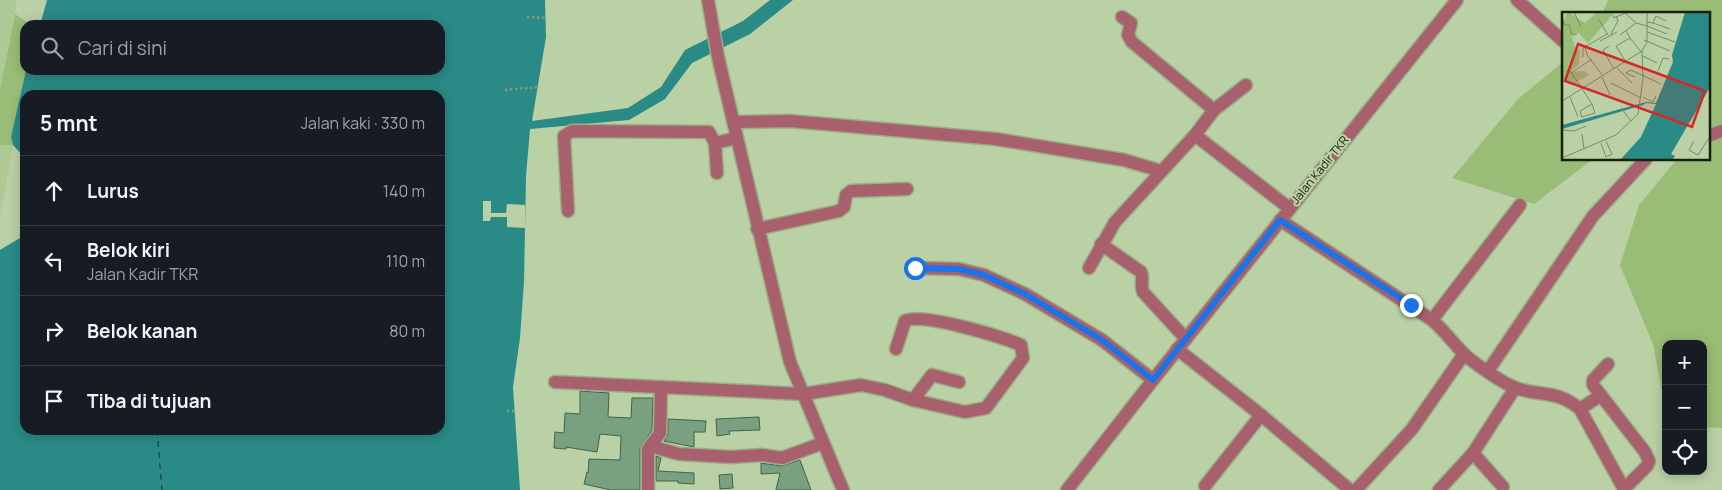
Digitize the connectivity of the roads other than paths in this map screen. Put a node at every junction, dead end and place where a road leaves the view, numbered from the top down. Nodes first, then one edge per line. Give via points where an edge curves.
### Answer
1 (708, 0) edge
2 (1457, 0) edge
3 (1517, 0) edge
4 (1122, 17) dead end
5 (1562, 40) edge
6 (1246, 85) dead end
7 (1214, 110) junction
8 (734, 122) junction
9 (1722, 131) edge
10 (1195, 135) junction
11 (1710, 135) edge
12 (737, 138) junction
13 (715, 143) junction
14 (1645, 160) edge
15 (1161, 171) junction
16 (717, 173) dead end
17 (907, 189) dead end
18 (1520, 205) dead end
19 (1289, 208) junction
20 (568, 211) dead end
21 (1280, 220) junction
22 (757, 229) junction
23 (1101, 244) junction
24 (915, 268) dead end
25 (1090, 268) dead end
26 (1432, 320) junction
27 (1186, 338) junction
28 (896, 349) dead end
29 (1177, 349) junction
30 (1464, 354) junction
31 (1608, 364) dead end
32 (1488, 371) junction
33 (1153, 380) junction
34 (555, 382) dead end
35 (959, 382) dead end
36 (661, 387) junction
37 (1515, 388) junction
38 (803, 394) junction
39 (1601, 395) junction
40 (912, 400) junction
41 (1580, 409) junction
42 (1261, 415) junction
43 (823, 443) junction
44 (650, 446) junction
45 (1473, 453) junction
46 (1205, 486) dead end
47 (1075, 487) edge
48 (1503, 487) dead end
49 (648, 490) edge
50 (843, 490) edge
51 (1350, 490) edge
52 (1356, 490) edge
53 (1439, 490) edge
54 (1624, 490) edge

1 - 8 street
2 - 19 street, Jalan Kadir TKR
3 - 5 street
4 - 7 street via 1131,23 1128,35 1132,42
6 - 7 street
7 - 10 street
8 - 12 street
8 - 15 street via 790,121 996,140 1124,160
9 - 11 street
10 - 15 street
10 - 19 street
12 - 13 street
12 - 22 street
13 - 16 street
13 - 20 street via 709,132 572,130 564,136
14 - 32 street via 1594,216
15 - 23 street via 1114,222
17 - 22 street via 851,191 839,211
18 - 26 street
19 - 21 street, Jalan Kadir TKR
21 - 26 street
21 - 27 street, Jalan Kadir TKR
22 - 38 street via 790,362
23 - 25 street
23 - 27 street via 1141,272 1143,292
24 - 33 street via 959,269 984,275 1025,294 1102,340
26 - 30 street
27 - 29 street, Jalan Kadir TKR
28 - 40 street via 906,321 913,319 955,325 1001,338 1021,346 1024,352 1023,358 986,408 965,412
29 - 33 street, Jalan Kadir TKR
29 - 42 street
30 - 32 street
30 - 52 street via 1412,429
31 - 39 street via 1593,380
32 - 37 street
33 - 47 street, Jalan Kadir TKR
34 - 36 street
35 - 40 street via 932,375
36 - 38 street
36 - 44 street via 660,433
37 - 41 street via 1557,395
37 - 45 street
38 - 40 street via 861,385
38 - 43 street
39 - 41 street
39 - 54 street via 1648,458 1647,466
41 - 54 street
42 - 46 street
42 - 51 street
43 - 44 street via 782,458 679,454
43 - 50 street
44 - 49 street
45 - 48 street
45 - 53 street

